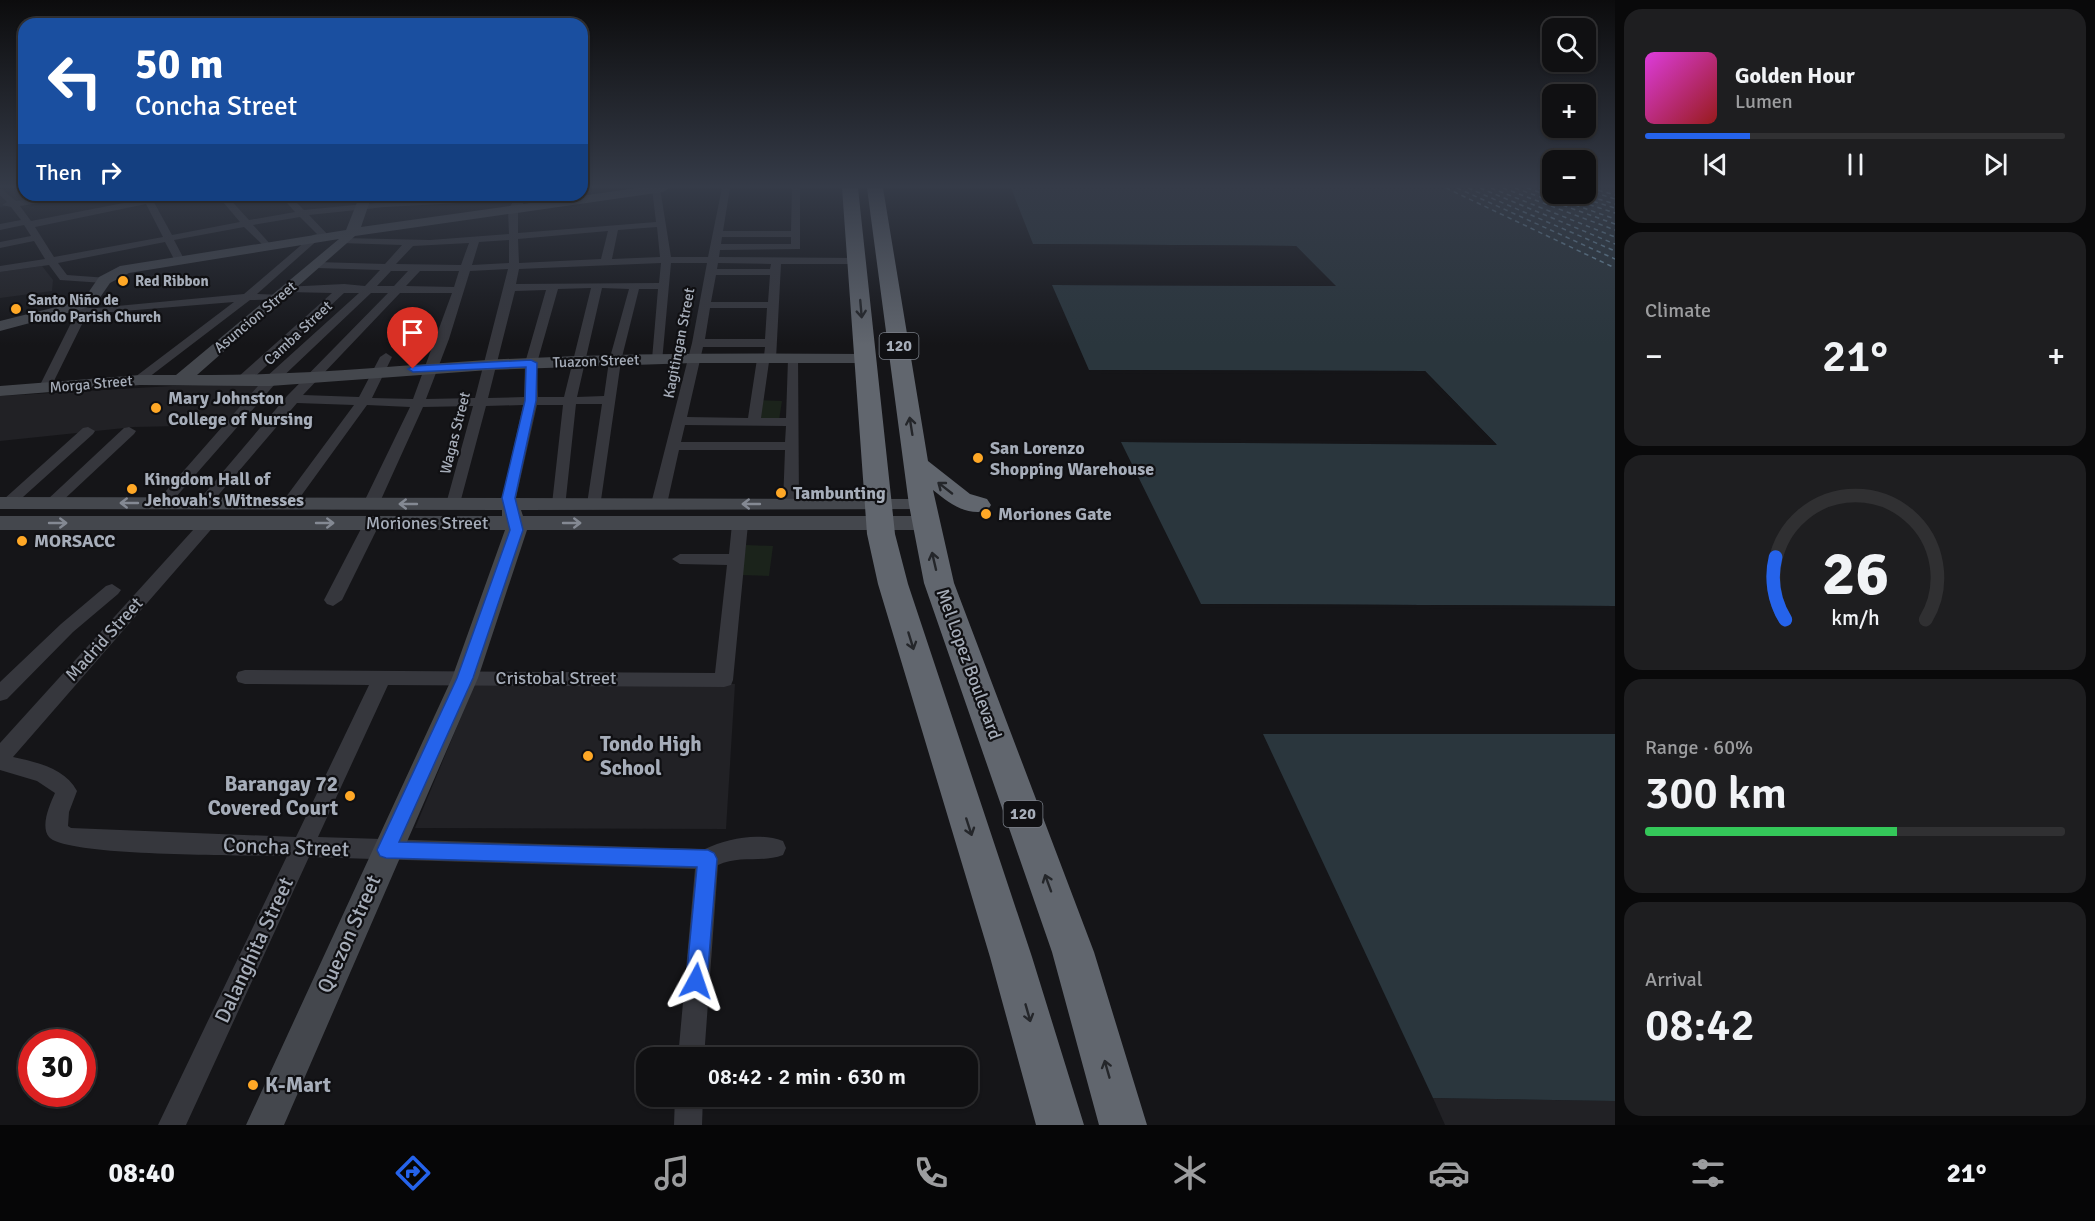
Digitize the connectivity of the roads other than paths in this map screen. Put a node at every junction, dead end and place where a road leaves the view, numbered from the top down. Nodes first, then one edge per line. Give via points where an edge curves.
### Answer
1 (23, 240) edge
2 (38, 240) edge
3 (163, 240) edge
4 (172, 240) edge
5 (262, 240) edge
6 (293, 240) edge
7 (315, 240) edge
8 (343, 240) edge
9 (388, 240) edge
10 (451, 240) edge
11 (475, 240) edge
12 (514, 240) edge
13 (611, 240) edge
14 (664, 240) edge
15 (716, 240) edge
16 (796, 240) edge
17 (855, 240) edge
18 (883, 240) edge
19 (410, 243) junction
20 (0, 245) edge
21 (266, 245) junction
22 (715, 247) junction
23 (796, 247) junction
24 (179, 259) junction
25 (712, 260) junction
26 (666, 261) junction
27 (796, 261) junction
28 (51, 262) junction
29 (606, 262) junction
30 (317, 265) junction
31 (514, 265) junction
32 (776, 266) junction
33 (857, 266) junction
34 (363, 267) junction
35 (387, 267) junction
36 (416, 268) junction
37 (467, 268) junction
38 (0, 269) edge
39 (710, 272) junction
40 (104, 280) junction
41 (597, 285) junction
42 (635, 285) junction
43 (553, 286) junction
44 (664, 286) junction
45 (510, 288) junction
46 (341, 290) junction
47 (459, 290) junction
48 (367, 291) junction
49 (397, 291) junction
50 (283, 293) junction
51 (248, 297) junction
52 (703, 305) junction
53 (775, 305) junction
54 (75, 310) junction
55 (2, 328) edge
56 (696, 351) junction
57 (768, 353) junction
58 (658, 359) junction
59 (794, 359) junction
60 (866, 359) junction
61 (615, 361) junction
62 (579, 362) junction
63 (531, 363) junction
64 (383, 364) junction
65 (489, 365) junction
66 (430, 368) junction
67 (312, 377) junction
68 (182, 379) junction
69 (140, 380) junction
70 (243, 380) junction
71 (270, 381) junction
72 (45, 387) junction
73 (0, 391) edge
74 (292, 399) junction
75 (570, 400) junction
76 (609, 400) junction
77 (480, 401) junction
78 (531, 401) junction
79 (363, 402) junction
80 (418, 403) junction
81 (679, 421) junction
82 (754, 422) junction
83 (792, 422) junction
84 (88, 430) dead end
85 (129, 431) dead end
86 (674, 446) junction
87 (792, 446) junction
88 (916, 465) junction
89 (4, 503) edge
90 (52, 503) junction
91 (163, 503) junction
92 (288, 504) junction
93 (454, 504) junction
94 (560, 504) junction
95 (595, 504) junction
96 (660, 504) junction
97 (791, 504) junction
98 (978, 505) dead end
99 (206, 513) junction
100 (372, 513) junction
101 (511, 514) junction
102 (878, 514) junction
103 (923, 514) junction
104 (0, 523) edge
105 (740, 524) junction
106 (680, 559) dead end
107 (736, 560) junction
108 (112, 590) dead end
109 (333, 600) dead end
110 (245, 677) dead end
111 (382, 678) junction
112 (465, 678) junction
113 (0, 694) edge
114 (0, 757) edge
115 (0, 762) edge
116 (303, 848) junction
117 (775, 848) dead end
118 (386, 850) junction
119 (708, 859) junction
120 (692, 1047) edge
121 (689, 1107) edge
122 (172, 1125) edge
123 (265, 1125) edge
124 (688, 1125) edge
125 (1060, 1125) edge
126 (1123, 1125) edge

1 - 20 street
2 - 28 street
3 - 28 street
4 - 24 street
5 - 21 street
6 - 21 street
7 - 51 street
8 - 30 street, Asuncion Street
9 - 19 street
10 - 19 street
11 - 37 street
12 - 31 street, Wagas Street
13 - 29 street
14 - 26 street
15 - 22 street, Kagitingan Street
16 - 23 street
17 - 33 highway, 120
88 -> 18 highway, Mel Lopez Boulevard / 120
19 - 35 street, Camba Street
21 - 24 street
22 - 23 street
22 - 25 street, Kagitingan Street
23 - 27 street
24 - 40 street via 125,269
25 - 26 street
25 - 32 street
25 - 39 street, Kagitingan Street
26 - 29 street
26 - 44 street
27 - 32 street
27 - 33 street
28 - 38 street
28 - 40 street via 68,279
29 - 31 street
30 - 34 street
30 - 50 street, Asuncion Street
31 - 37 street
31 - 45 street, Wagas Street
32 - 33 street
32 - 39 street
32 - 53 street
33 -> 60 highway, 120
34 - 35 street
34 - 46 street
35 - 36 street
35 - 48 street, Camba Street
36 - 37 street
36 - 49 street, Madrid Street
37 - 47 street
39 - 52 street, Kagitingan Street
40 - 54 street via 89,301
41 - 42 street
41 - 43 street
41 - 62 street
42 - 44 street
42 - 61 street
43 - 45 street
43 - 63 street
44 - 58 street
45 - 65 street, Wagas Street
46 - 48 street
46 - 50 street
46 - 70 street
47 - 49 street
47 - 66 street
48 - 49 street
48 - 71 street, Camba Street
49 - 67 street, Madrid Street
50 - 51 street
50 - 68 street, Asuncion Street
51 - 54 street
51 - 69 street
52 - 53 street
52 - 56 street, Kagitingan Street
53 - 57 street
54 - 55 street
54 - 72 street
56 - 57 street, Tuazon Street
56 - 58 street, Tuazon Street
56 - 81 street, Kagitingan Street
57 - 59 street, Tuazon Street
57 - 82 street
58 - 61 street, Tuazon Street
59 - 60 street, Tuazon Street
59 - 83 street
60 - 102 highway, 120
61 - 62 street, Tuazon Street
61 - 76 street
62 - 63 street, Tuazon Street
62 - 75 street
63 - 65 street, Tuazon Street
63 - 78 street
64 - 66 street, Tuazon Street
64 - 67 street, Tuazon Street
64 - 79 street
65 - 66 street, Tuazon Street
65 - 77 street, Wagas Street
66 - 80 street
67 - 71 street, Tuazon Street
67 - 74 street, Madrid Street
68 - 69 street, Morga Street
68 - 70 street, Tuazon Street
69 - 72 street, Morga Street
70 - 71 street, Tuazon Street
71 - 91 street, Camba Street
72 - 73 street, Morga Street
74 - 79 street
74 - 99 street, Madrid Street
75 - 76 street
75 - 78 street
75 - 94 street
76 - 95 street
77 - 78 street
77 - 80 street
77 - 93 street, Wagas Street
78 - 101 street
79 - 80 street
79 - 92 street
80 - 100 street
81 - 82 street
81 - 86 street, Kagitingan Street
82 - 83 street
83 - 87 street
84 - 89 street
85 - 90 street
86 - 87 street
86 - 96 street, Kagitingan Street
87 - 97 street
98 -> 88 highway via 961,500
88 - 103 highway, Mel Lopez Boulevard / 120
89 - 90 street, Moriones Street
91 -> 90 street, Moriones Street
91 - 99 street, Moriones Street
92 - 99 street, Moriones Street
92 - 100 street, Moriones Street
93 -> 100 street, Moriones Street
93 - 101 street, Moriones Street
94 - 95 street, Moriones Street
94 - 101 street, Moriones Street
95 - 96 street, Moriones Street
97 -> 96 street, Moriones Street
97 - 102 street, Moriones Street
99 -> 100 street, Moriones Street
104 -> 99 street, Moriones Street
99 - 114 street, Madrid Street
100 - 101 street, Moriones Street
100 - 109 street
101 -> 105 street, Moriones Street
101 - 112 street, Quezon Street via 516,530
102 - 103 street, Moriones Street
102 - 105 street, Moriones Street
102 -> 125 highway, 120 via 893,584
126 -> 103 highway, Mel Lopez Boulevard / 120 via 1073,952 939,583
105 - 107 street
106 - 107 street
107 - 112 street, Cristobal Street via 724,680
108 - 113 street
110 - 111 street, Cristobal Street
111 - 112 street, Cristobal Street
111 - 116 street, Dalanghita Street
112 - 118 street, Quezon Street
115 - 116 street, Concha Street via 42,774 66,791 56,823 61,835 110,841
116 - 118 street, Concha Street
116 - 122 street, Dalanghita Street
117 - 119 street, Concha Street via 728,849
118 - 119 street, Concha Street
118 - 123 street, Quezon Street
119 - 120 street
121 - 124 street

